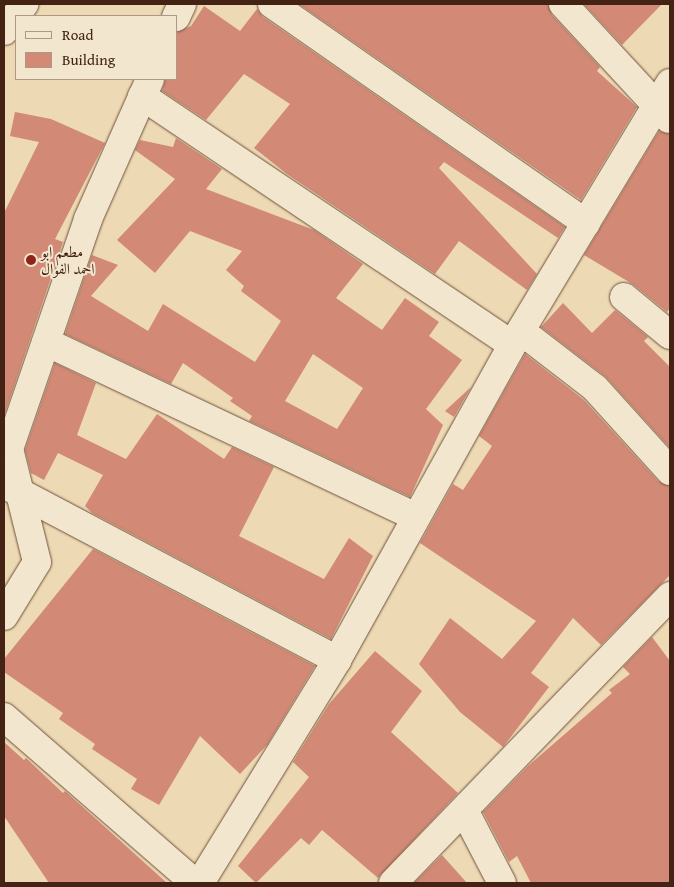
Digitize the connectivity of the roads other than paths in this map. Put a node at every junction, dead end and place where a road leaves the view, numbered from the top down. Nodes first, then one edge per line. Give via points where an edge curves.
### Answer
1 (24, 4) edge
2 (272, 4) edge
3 (563, 4) edge
4 (16, 15) edge
5 (15, 16) edge
6 (4, 31) edge
7 (670, 83) edge
8 (146, 88) edge
9 (663, 114) edge
10 (586, 224) junction
11 (624, 297) dead end
12 (670, 335) edge
13 (517, 338) junction
14 (46, 342) junction
15 (670, 471) edge
16 (12, 488) edge
17 (416, 517) junction
18 (670, 596) edge
19 (4, 616) edge
20 (337, 660) junction
21 (4, 717) edge
22 (465, 812) junction
23 (195, 883) edge
24 (200, 883) edge
25 (393, 883) edge
26 (502, 883) edge

1 - 4 street
2 - 10 street
3 - 9 street
5 - 6 street
7 - 9 street
8 - 13 street
8 - 14 street via 88,219
9 - 10 street
10 - 13 street
11 - 12 street
13 - 15 street via 595,388
13 - 17 street
14 - 16 street via 9,449
14 - 17 street
16 - 19 street via 37,562
16 - 20 street
17 - 20 street
18 - 22 street
20 - 24 street
21 - 23 street
22 - 25 street
22 - 26 street

